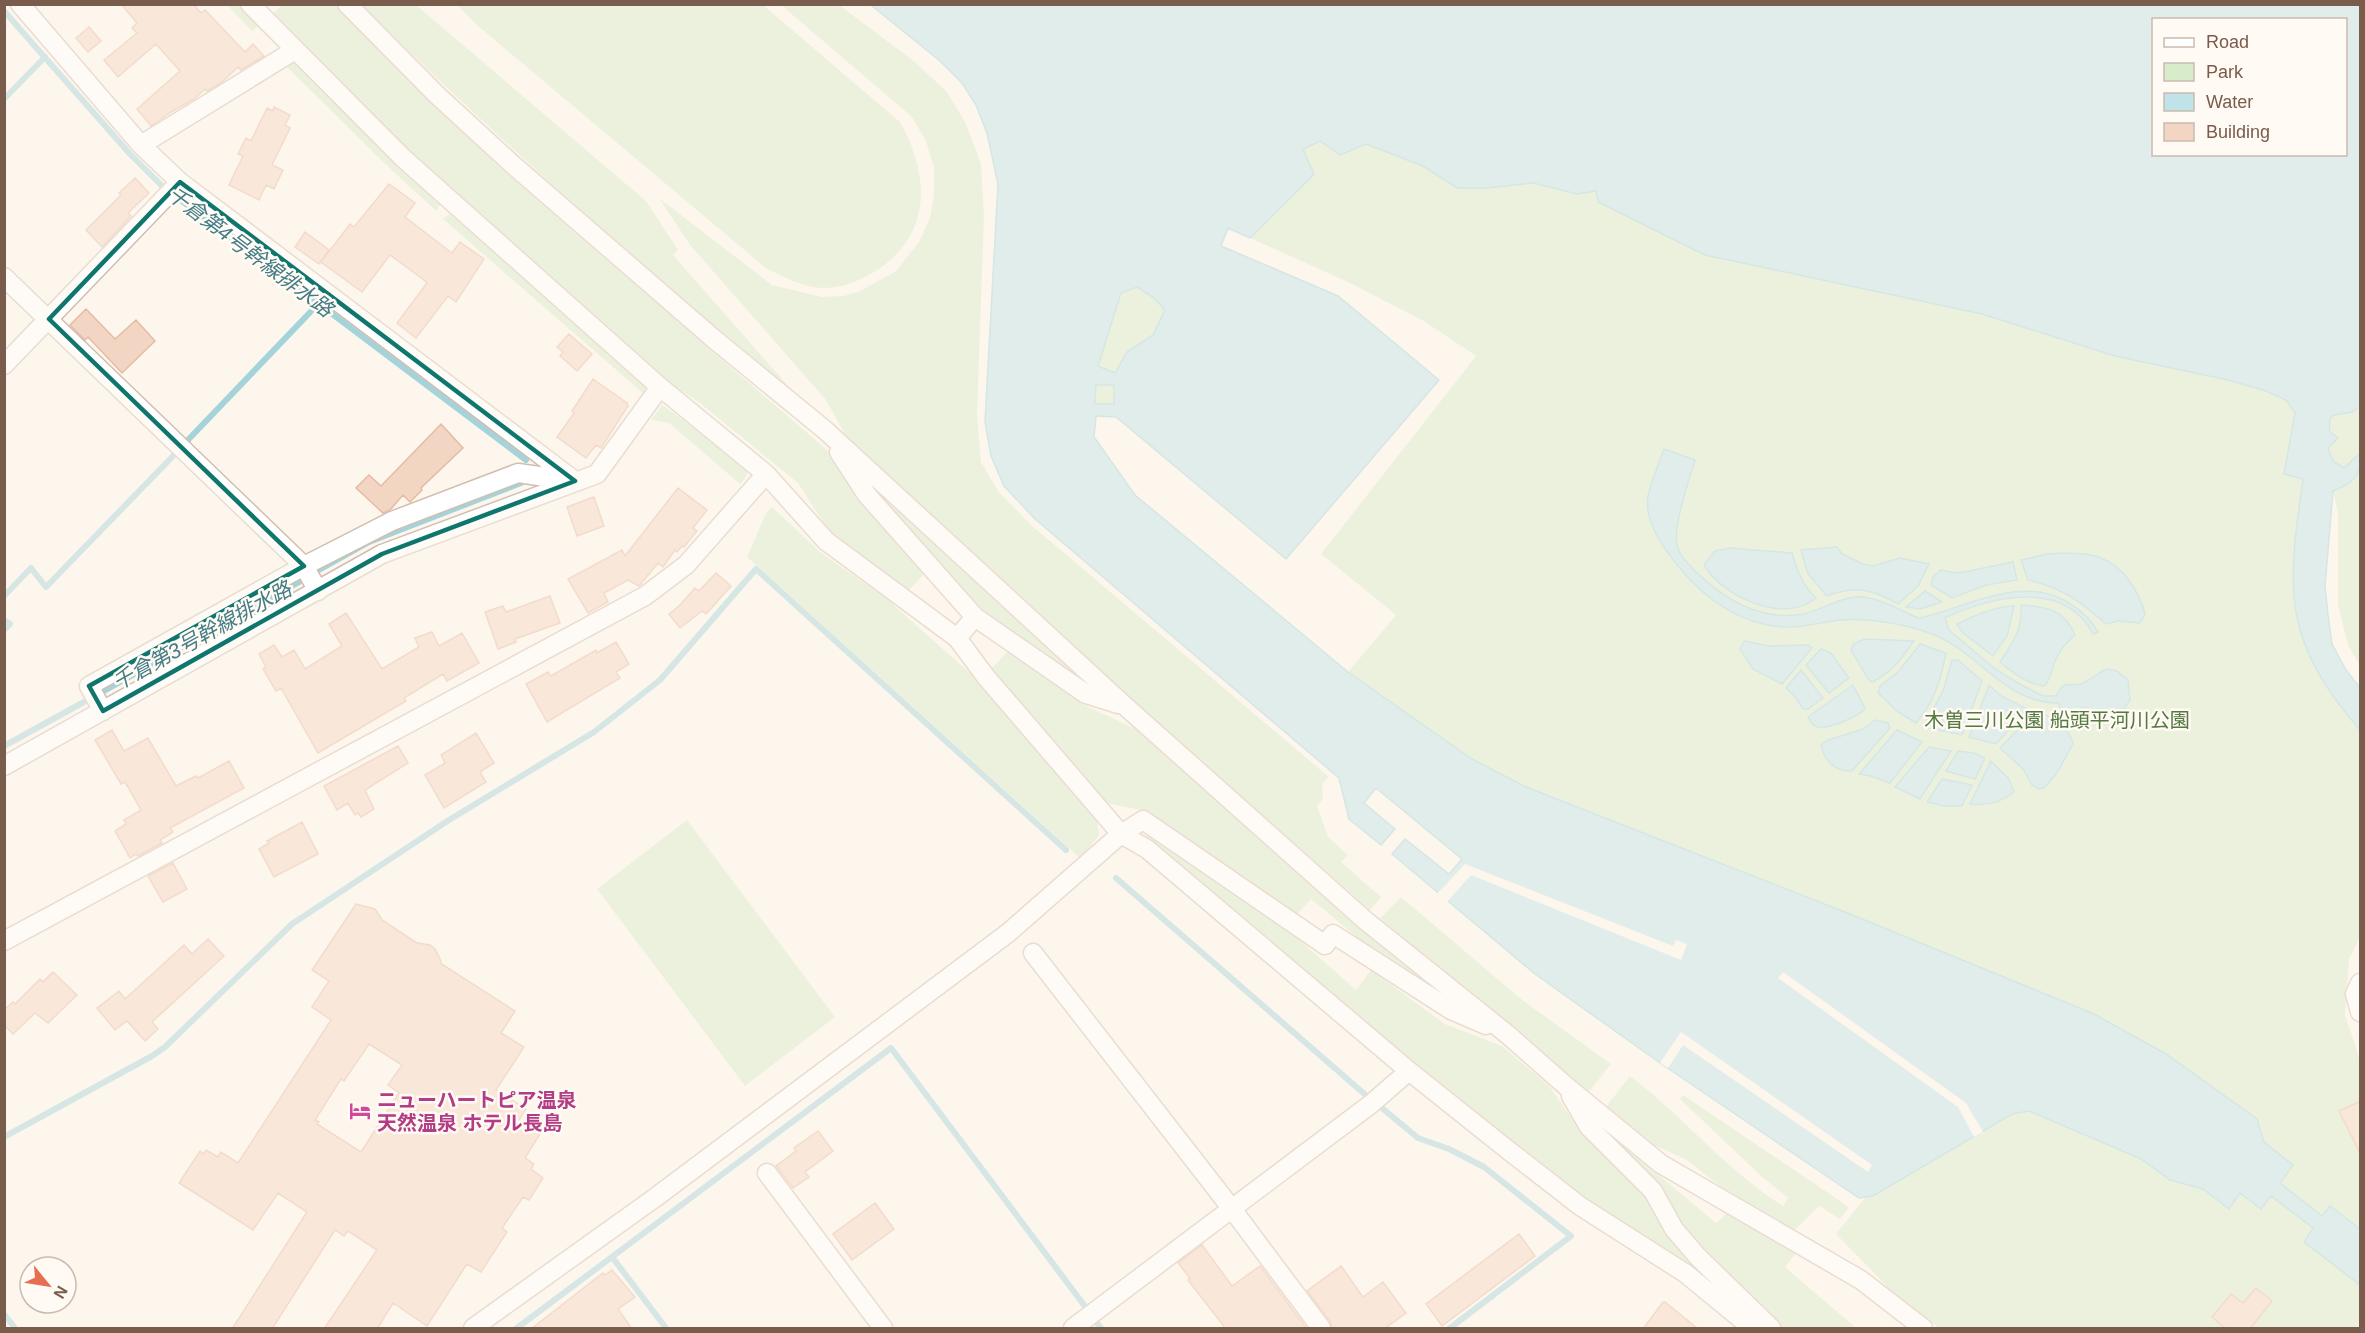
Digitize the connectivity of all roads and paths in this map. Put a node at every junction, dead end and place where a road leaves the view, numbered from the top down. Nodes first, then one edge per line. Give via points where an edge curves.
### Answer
1 (20, 4) edge
2 (250, 4) edge
3 (347, 4) edge
4 (295, 51) junction
5 (141, 145) junction
6 (179, 183) junction
7 (4, 277) edge
8 (49, 319) junction
9 (4, 365) edge
10 (660, 387) junction
11 (825, 430) junction
12 (766, 474) junction
13 (575, 482) junction
14 (304, 566) junction
15 (318, 591) junction
16 (975, 617) junction
17 (957, 638) junction
18 (1125, 706) junction
19 (103, 711) junction
20 (4, 766) edge
21 (1121, 834) junction
22 (4, 941) edge
23 (1034, 953) dead end
24 (2361, 983) edge
25 (2361, 1012) edge
26 (1506, 1034) junction
27 (1409, 1071) junction
28 (1566, 1086) junction
29 (767, 1173) dead end
30 (1232, 1209) junction
31 (473, 1329) edge
32 (883, 1329) edge
33 (1073, 1329) edge
34 (1321, 1329) edge
35 (1752, 1329) edge
36 (1771, 1329) edge
37 (1923, 1329) edge

1 - 5 street
2 - 4 street
3 - 11 street via 512,164
4 - 5 street
4 - 10 street via 403,158
5 - 6 street
6 - 8 street
6 - 13 street
7 - 8 street
8 - 9 street
8 - 14 street
10 - 12 street
10 - 13 street via 597,474
11 - 16 street via 867,495
11 - 18 street
12 - 17 street via 826,541
12 - 22 street via 686,565 645,596
13 - 14 street via 518,473 392,520
13 - 15 street via 382,554
14 - 15 street
14 - 19 street via 89,686
15 - 19 street
16 - 17 street
16 - 18 street via 1086,694
17 - 21 street
18 - 26 street via 1366,921
19 - 20 street
21 - 26 street via 1143,820 1325,945 1334,934 1451,1011
21 - 27 street via 1147,849
21 - 31 street via 1008,933
23 - 30 street
24 - 25 street via 2355,994
26 - 28 street
27 - 30 street
27 - 35 street via 1580,1206 1685,1273
28 - 36 street via 1589,1127 1653,1191 1674,1229
28 - 37 street via 1661,1164 1861,1280
29 - 32 street
30 - 33 street
30 - 34 street

